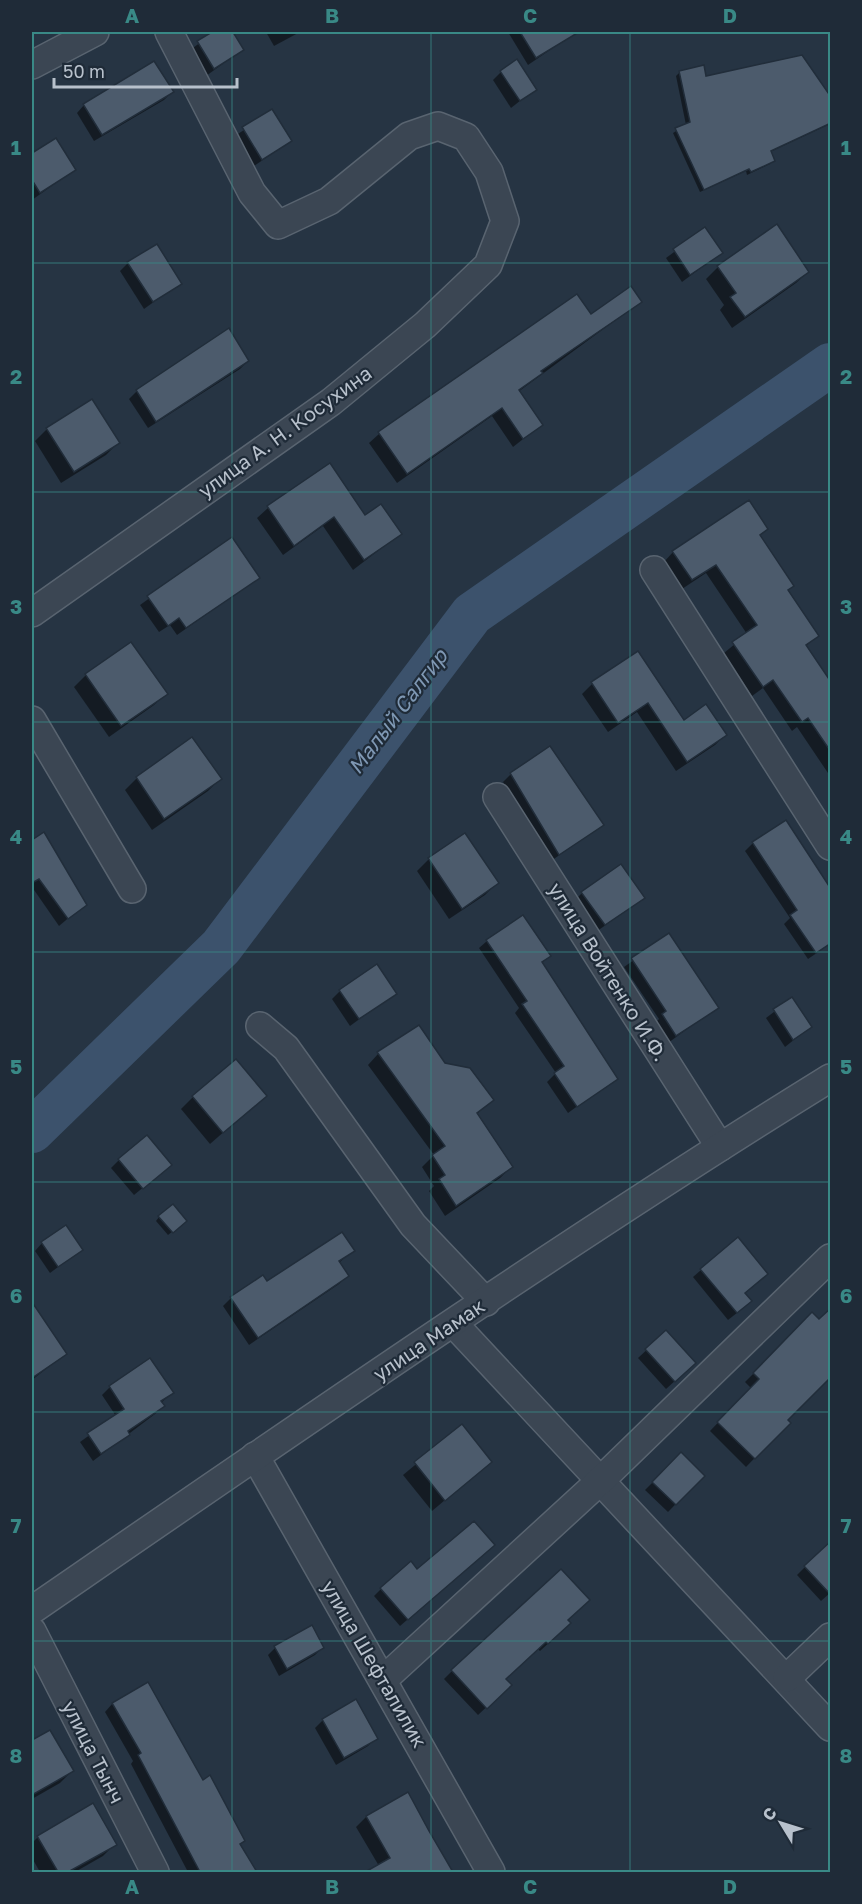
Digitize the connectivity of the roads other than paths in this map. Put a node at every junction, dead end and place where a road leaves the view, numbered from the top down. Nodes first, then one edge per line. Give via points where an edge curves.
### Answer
1 (95, 32) edge
2 (169, 32) edge
3 (32, 65) edge
4 (654, 570) dead end
5 (32, 613) edge
6 (32, 720) edge
7 (497, 797) dead end
8 (831, 846) edge
9 (132, 889) dead end
10 (260, 1026) dead end
11 (831, 1078) edge
12 (720, 1147) junction
13 (831, 1258) edge
14 (486, 1302) junction
15 (454, 1324) junction
16 (255, 1456) junction
17 (600, 1481) junction
18 (32, 1610) edge
19 (32, 1631) edge
20 (831, 1636) edge
21 (787, 1678) junction
22 (383, 1680) junction
23 (831, 1727) edge
24 (155, 1872) edge
25 (491, 1872) edge

1 - 3 street
2 - 5 street, улица А. Н. Косухина via 252,193 278,225 329,201 409,136 438,126 465,137 489,172 505,221 488,265 425,325 340,395
4 - 8 street
6 - 9 street
7 - 12 street, улица Войтенко И.Ф.
10 - 14 street via 286,1048 413,1225
11 - 12 street, улица Мамак
12 - 14 street, улица Мамак
13 - 17 street
14 - 15 street, улица Мамак
15 - 16 street, улица Мамак
15 - 17 street
16 - 18 street, улица Мамак
16 - 22 street, улица Шефталилик
17 - 21 street
17 - 22 street
19 - 24 street, улица Тынч
20 - 21 street
21 - 23 street
22 - 25 street, улица Шефталилик

